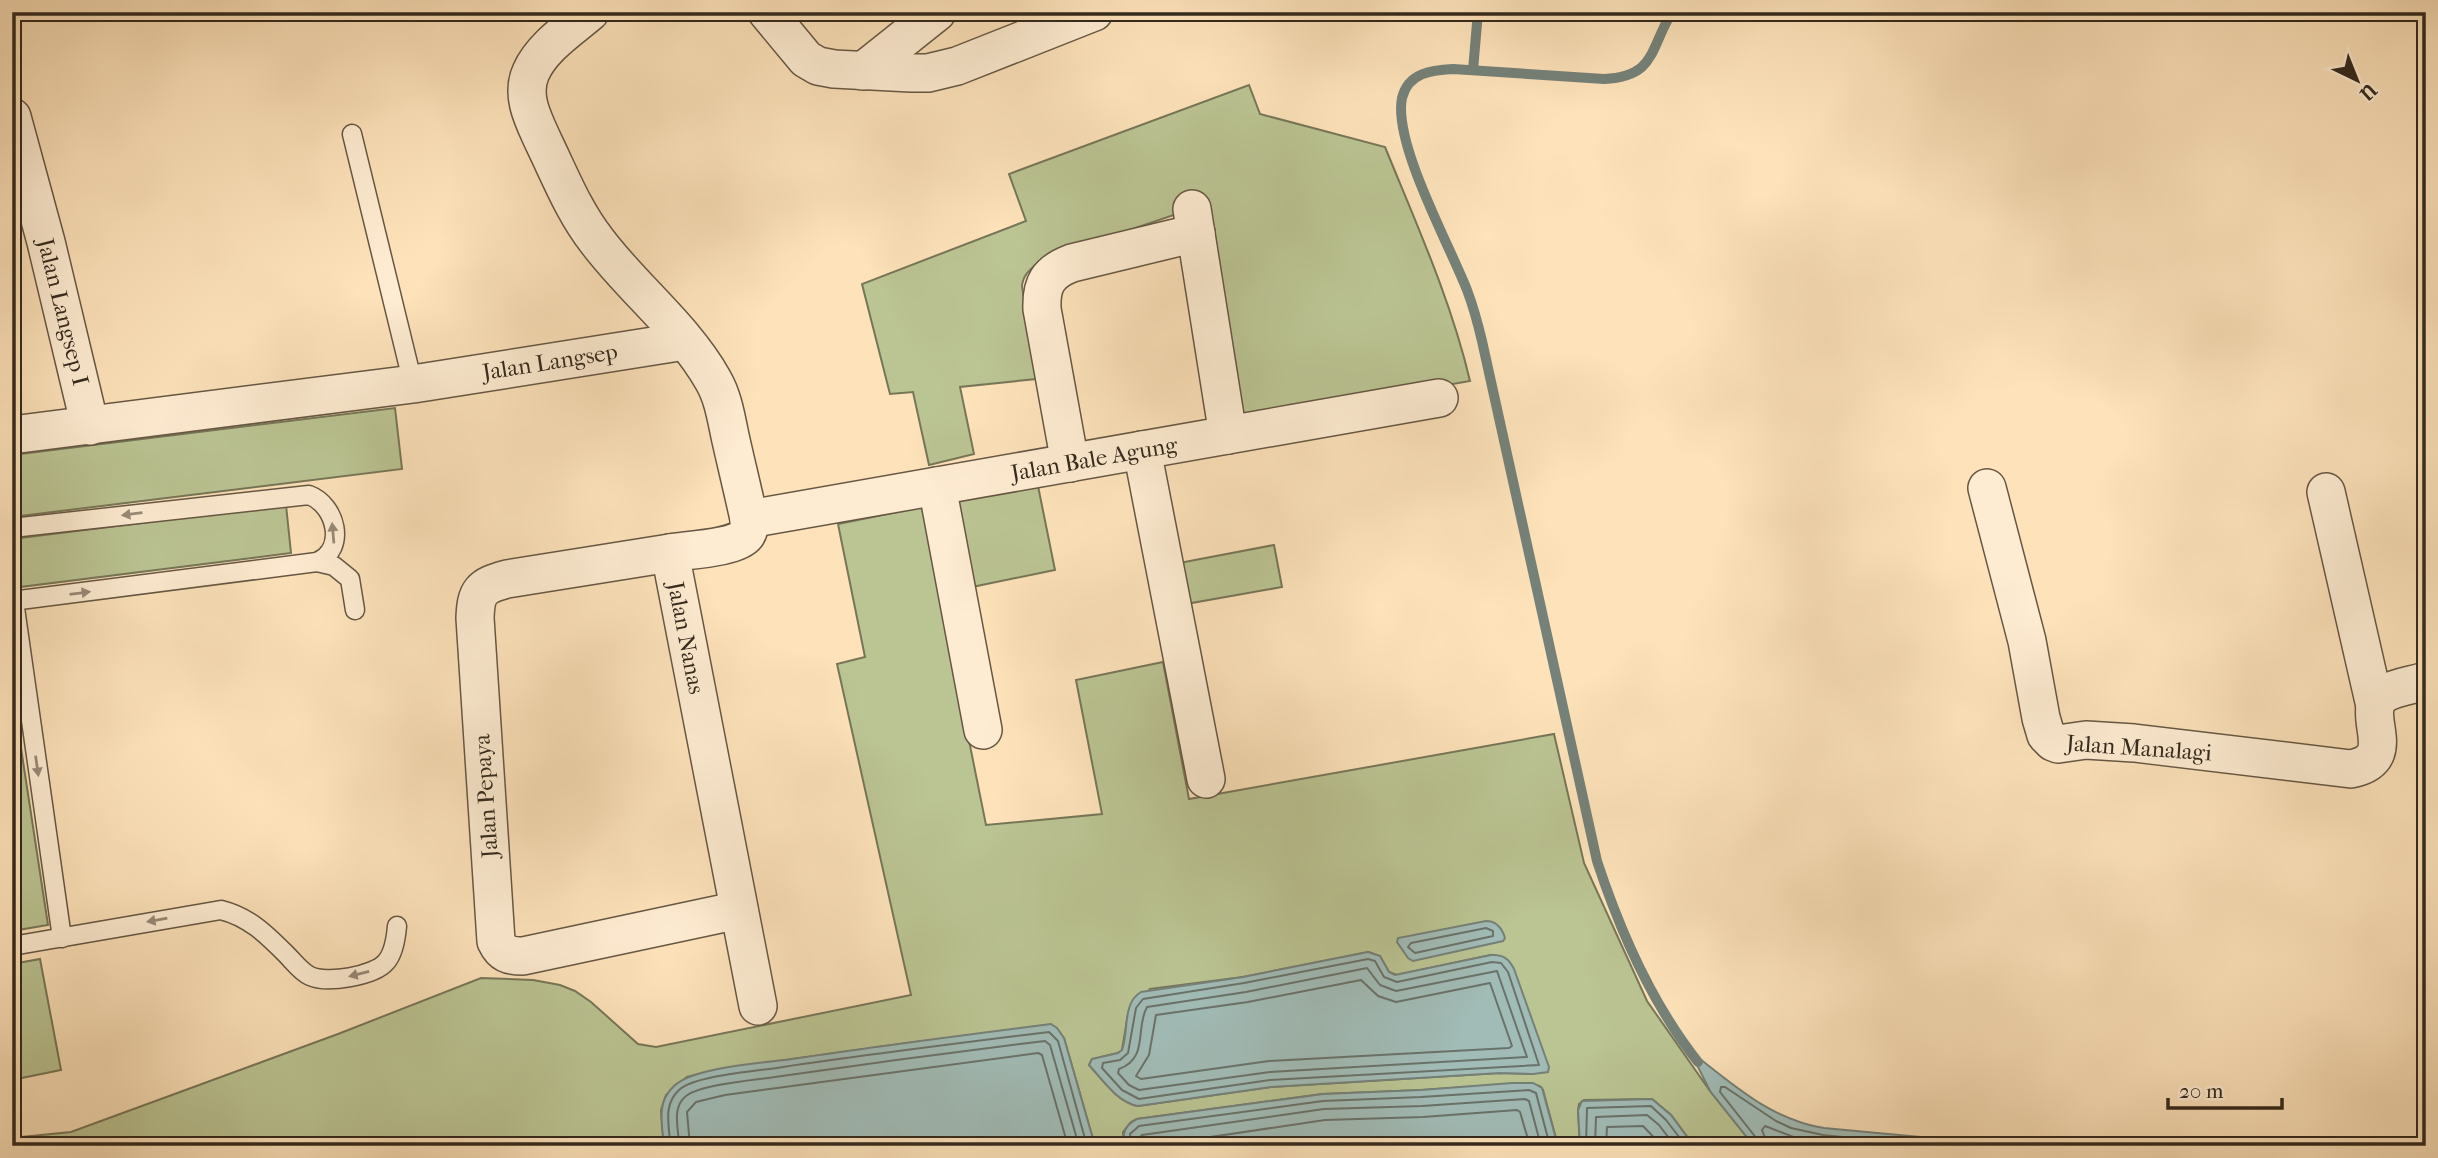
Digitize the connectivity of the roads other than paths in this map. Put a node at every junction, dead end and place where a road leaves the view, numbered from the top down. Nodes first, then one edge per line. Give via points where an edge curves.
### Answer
1 (590, 12) edge
2 (767, 12) edge
3 (937, 12) edge
4 (1094, 12) edge
5 (863, 71) junction
6 (12, 117) edge
7 (352, 134) dead end
8 (685, 341) junction
9 (413, 384) junction
10 (1439, 398) dead end
11 (90, 426) junction
12 (12, 435) edge
13 (1228, 435) junction
14 (1143, 450) junction
15 (1070, 463) junction
16 (937, 486) junction
17 (1987, 488) dead end
18 (2326, 492) dead end
19 (749, 519) junction
20 (12, 528) edge
21 (670, 553) junction
22 (317, 562) junction
23 (13, 601) edge
24 (355, 610) dead end
25 (2426, 681) edge
26 (2375, 706) junction
27 (983, 730) dead end
28 (1206, 779) dead end
29 (739, 910) junction
30 (397, 926) dead end
31 (62, 938) junction
32 (12, 946) edge
33 (758, 1006) dead end

1 - 8 street via 537,61 527,87 530,109 572,202 596,240
2 - 5 street via 806,59 818,66
3 - 5 street
4 - 5 street via 942,71
6 - 11 street, Jalan Langsep I
7 - 9 lane
8 - 9 street, Jalan Langsep
8 - 19 street via 704,364 722,400
9 - 11 street, Jalan Langsep
10 - 13 street, Jalan Bale Agung
11 - 12 street, Jalan Langsep
13 - 14 street, Jalan Bale Agung
13 - 15 street via 1194,221 1072,263 1053,272 1042,288
14 - 15 street, Jalan Bale Agung
14 - 28 street
15 - 16 street, Jalan Bale Agung
16 - 19 street, Jalan Bale Agung
16 - 27 street
17 - 26 street, Jalan Manalagi via 2027,642 2041,718 2053,742 2159,745 2351,769 2365,765 2375,755
18 - 26 street
19 - 21 street, Jalan Nanas via 749,529 739,541
22 -> 20 lane via 327,558 335,540 330,513 309,495
21 - 29 street, Jalan Nanas
21 - 29 street, Jalan Pepaya via 507,579 478,594 475,618 496,941 506,955 523,956
23 -> 22 lane
22 - 24 lane via 334,566 351,579
23 -> 31 lane
25 - 26 street via 2384,694
29 - 33 street, Jalan Nanas
30 -> 31 lane via 388,960 381,967 326,979 310,976 258,926 221,910
31 - 32 lane

